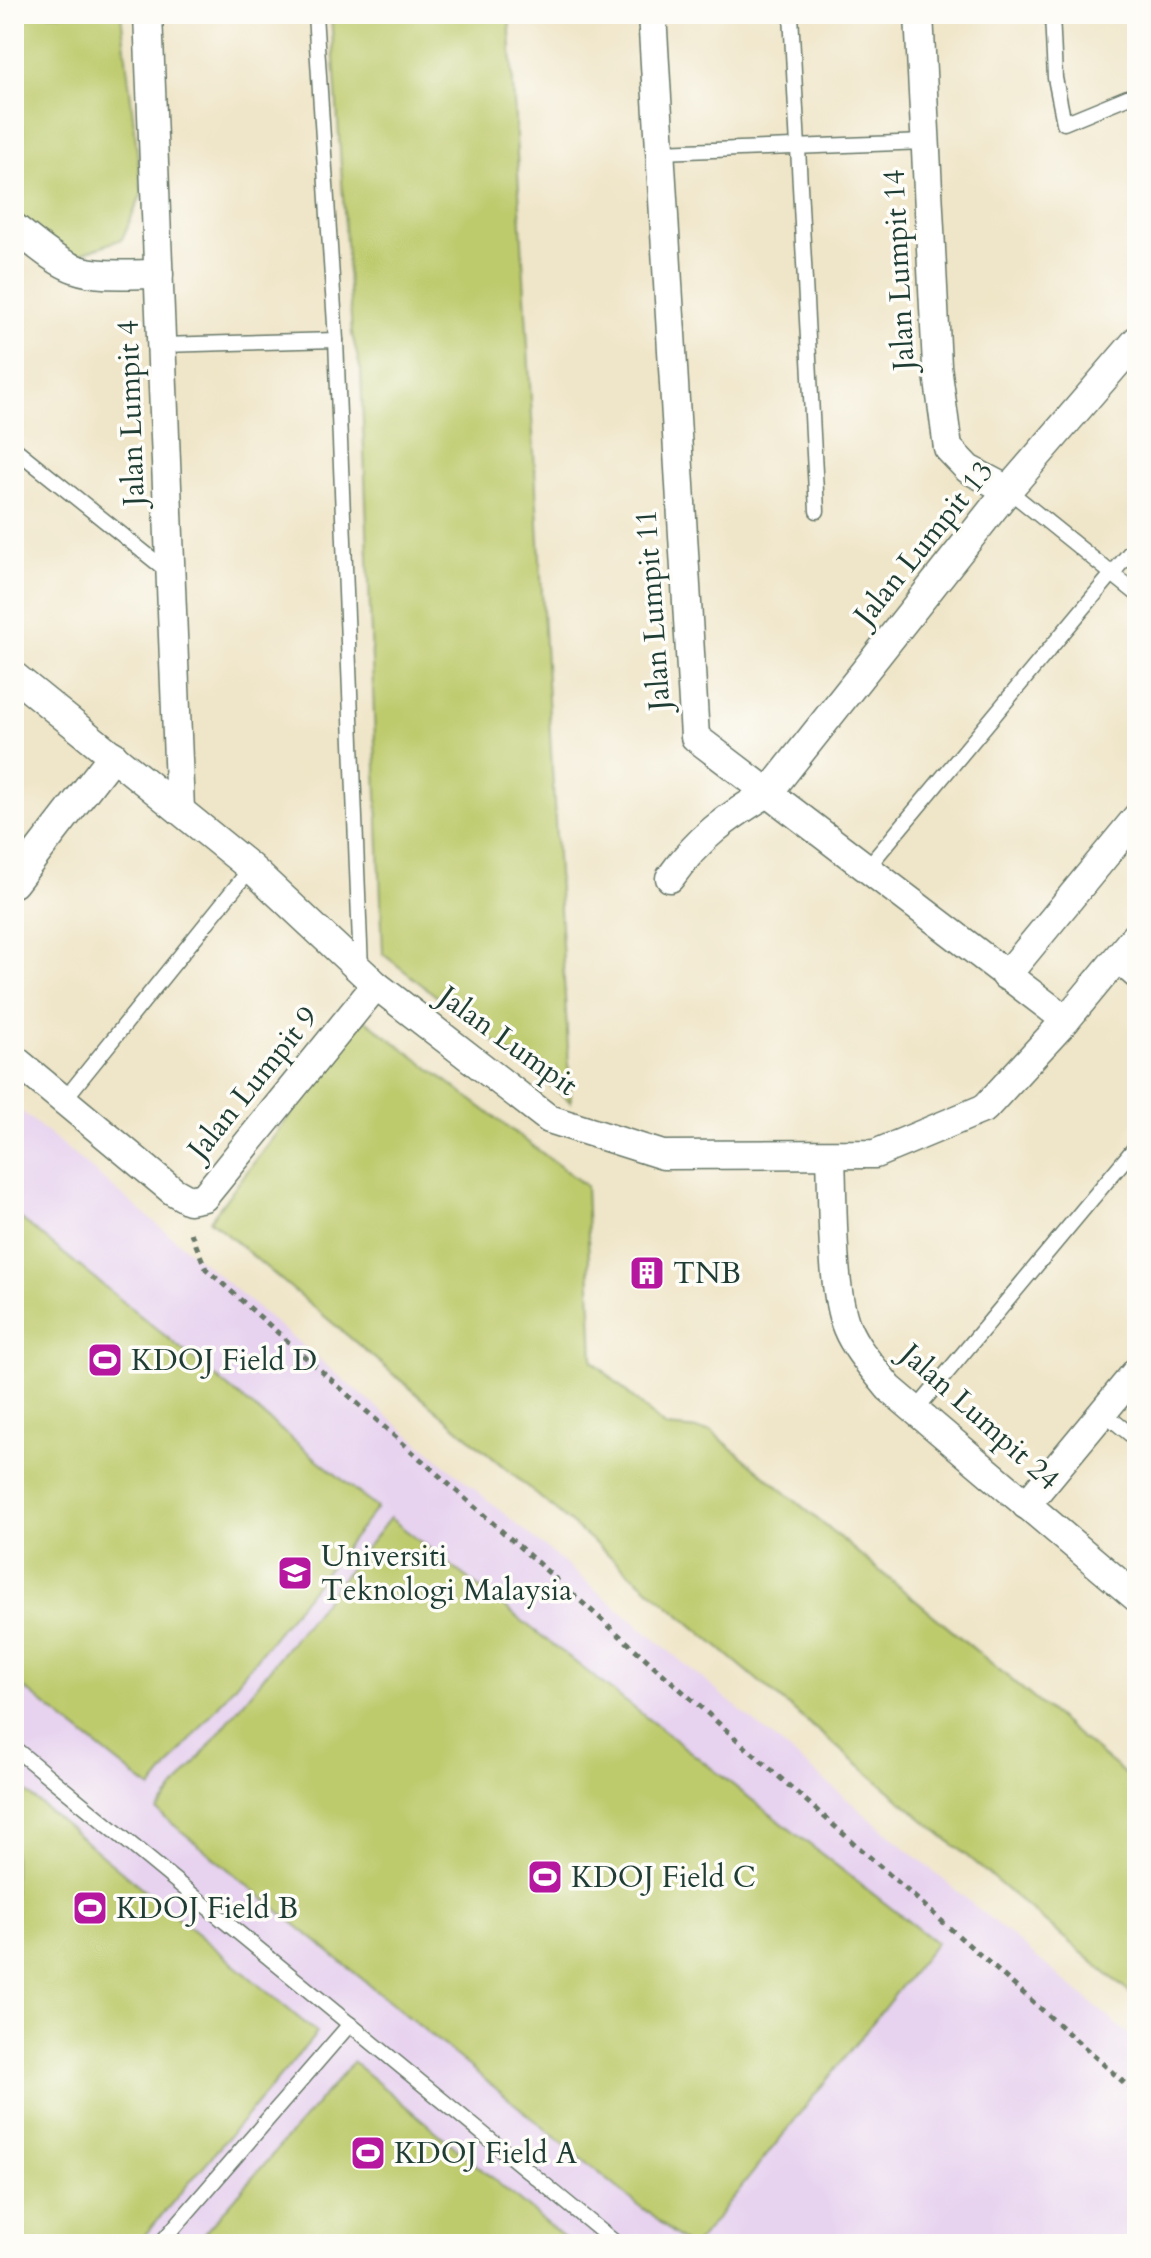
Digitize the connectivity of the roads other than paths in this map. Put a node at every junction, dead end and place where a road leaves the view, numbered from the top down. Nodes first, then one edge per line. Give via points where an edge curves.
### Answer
1 (148, 14) edge
2 (315, 14) edge
3 (652, 14) edge
4 (791, 14) edge
5 (919, 14) edge
6 (1052, 14) edge
7 (1137, 93) edge
8 (925, 142) junction
9 (799, 147) junction
10 (659, 152) junction
11 (14, 227) edge
12 (159, 274) junction
13 (336, 340) junction
14 (1137, 340) edge
15 (162, 345) junction
16 (14, 448) edge
17 (1008, 490) junction
18 (817, 511) dead end
19 (1137, 544) edge
20 (171, 574) junction
21 (1112, 574) junction
22 (1137, 594) edge
23 (14, 676) edge
24 (113, 755) junction
25 (769, 792) junction
26 (180, 810) junction
27 (1137, 817) edge
28 (251, 868) junction
29 (867, 868) junction
30 (670, 878) dead end
31 (14, 883) edge
32 (1137, 934) edge
33 (1113, 963) junction
34 (1006, 976) junction
35 (369, 978) junction
36 (1137, 984) edge
37 (1066, 1020) junction
38 (14, 1059) edge
39 (64, 1100) junction
40 (1137, 1145) edge
41 (831, 1157) junction
42 (1137, 1371) edge
43 (915, 1411) junction
44 (1103, 1412) junction
45 (1137, 1440) edge
46 (1026, 1505) junction
47 (1137, 1598) edge
48 (14, 1748) edge
49 (350, 2024) junction
50 (160, 2244) edge
51 (617, 2244) edge

1 - 12 street, Jalan Lumpit 4
2 - 13 lane
3 - 10 street, Jalan Lumpit 11
4 - 9 lane
5 - 8 street, Jalan Lumpit 14
6 - 7 lane via 1055,78 1064,123
8 - 9 lane
8 - 17 street, Jalan Lumpit 14 via 937,366 948,448 968,469
9 - 10 lane
9 - 18 lane
10 - 25 street, Jalan Lumpit 11 via 695,737
11 - 12 street via 73,271
12 - 15 street, Jalan Lumpit 4
13 - 15 lane
13 - 35 lane
14 - 17 street, Jalan Lumpit 13
15 - 20 street, Jalan Lumpit 4
16 - 20 lane
17 - 21 lane
17 - 25 street, Jalan Lumpit 13
19 - 21 lane
20 - 26 street, Jalan Lumpit 4
21 - 22 lane
21 - 29 lane
23 - 24 street, Jalan Lumpit
24 - 26 street, Jalan Lumpit
24 - 31 street
25 - 29 street, Jalan Lumpit 11
25 - 30 street via 721,821 690,849
26 - 28 street, Jalan Lumpit
27 - 34 street
28 - 35 street, Jalan Lumpit
28 - 39 lane
29 - 34 street, Jalan Lumpit 11
32 - 33 street, Jalan Lumpit
33 - 36 lane
33 - 37 street, Jalan Lumpit
34 - 37 street, Jalan Lumpit 11
35 - 39 street, Jalan Lumpit 9 via 204,1197 189,1200 173,1191
35 - 41 street, Jalan Lumpit via 549,1119 663,1155
37 - 41 street, Jalan Lumpit via 985,1108 875,1154
38 - 39 street
40 - 43 lane
41 - 43 street, Jalan Lumpit 24 via 840,1302 847,1328 889,1388
42 - 44 street
43 - 46 street, Jalan Lumpit 24
44 - 45 lane
44 - 46 street
46 - 47 street, Jalan Lumpit 24
48 - 49 lane
49 - 50 lane
49 - 51 lane

